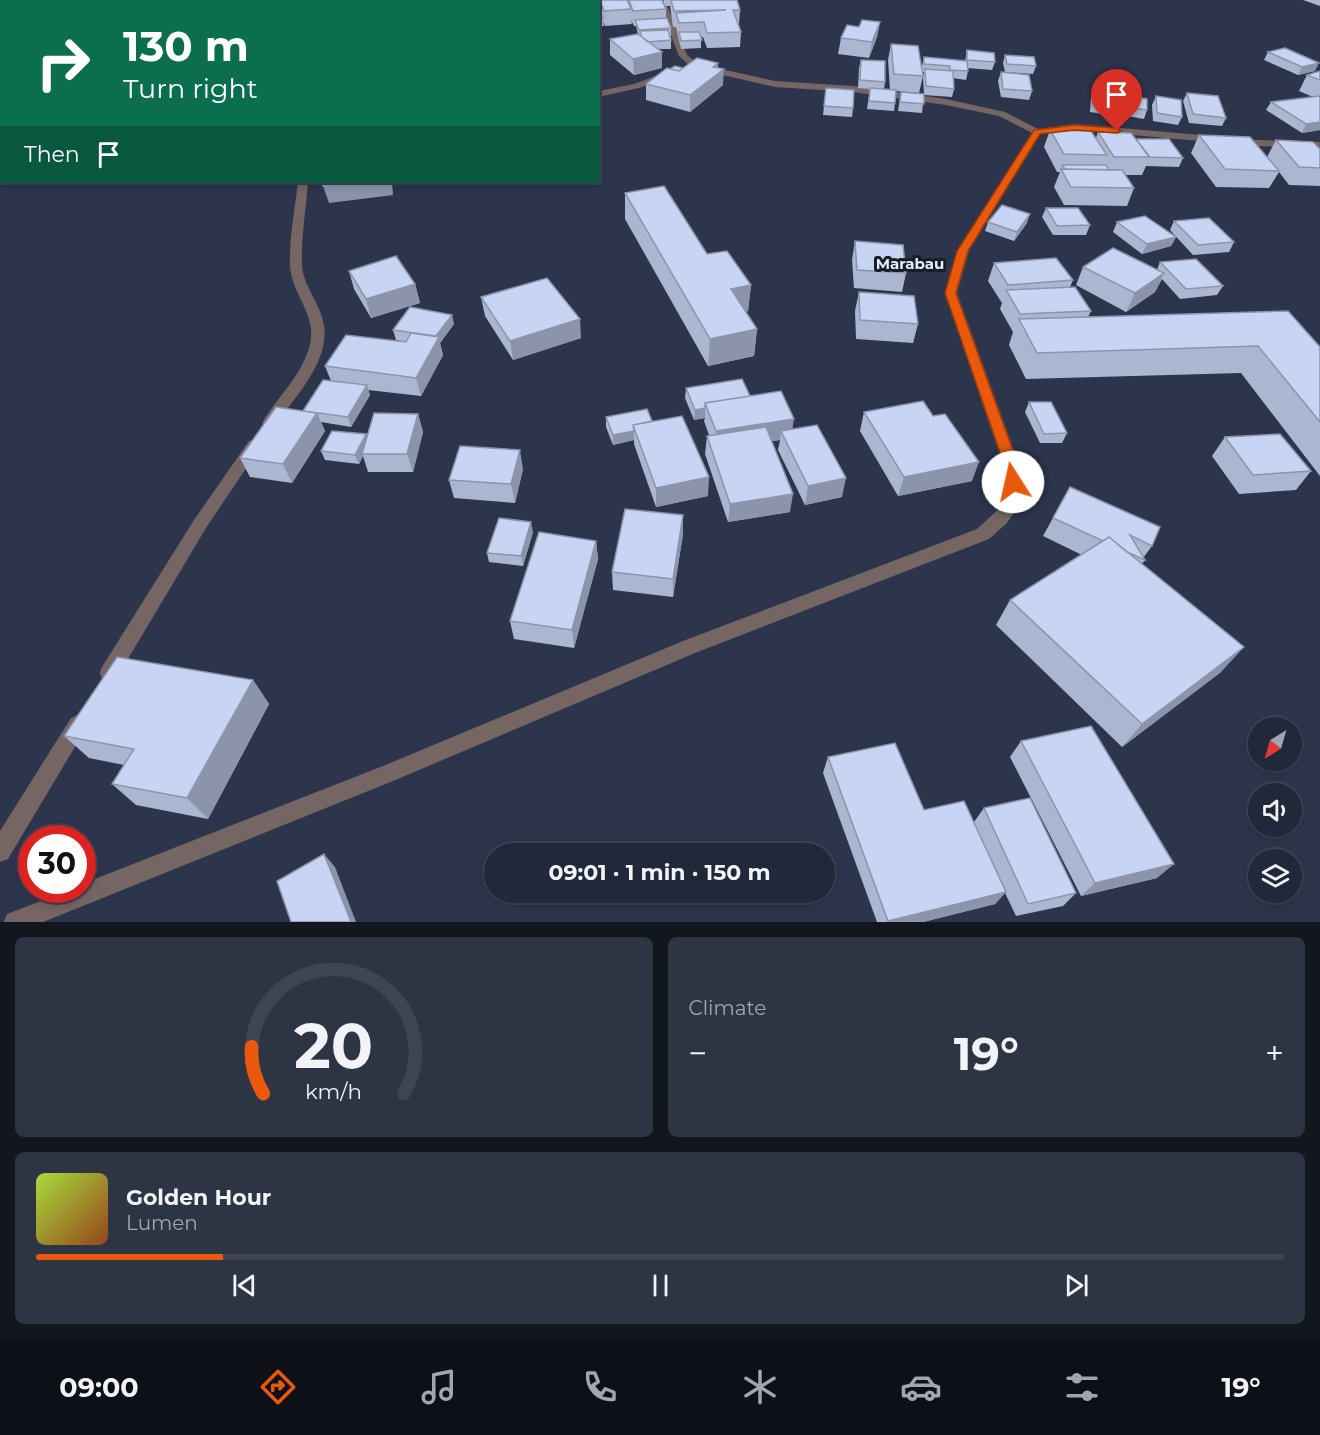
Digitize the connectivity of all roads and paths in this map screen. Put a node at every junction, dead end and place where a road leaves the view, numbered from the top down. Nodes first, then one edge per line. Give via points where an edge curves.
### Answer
1 (661, 0) edge
2 (694, 66) junction
3 (685, 69) edge
4 (675, 72) edge
5 (600, 94) edge
6 (1037, 132) junction
7 (1320, 145) edge
8 (303, 183) edge
9 (100, 688) edge
10 (88, 708) edge
11 (0, 851) edge
12 (15, 922) edge

1 - 2 street via 683,56
2 - 3 street
2 - 6 street via 775,84 853,89 946,102 1002,114
4 - 5 street
6 - 7 street via 1075,128
6 - 12 street via 963,251 951,293 1012,467 1013,497 1006,517 983,534 689,647 386,774
8 - 9 street via 296,265 320,336 314,355 200,524
10 - 11 street

